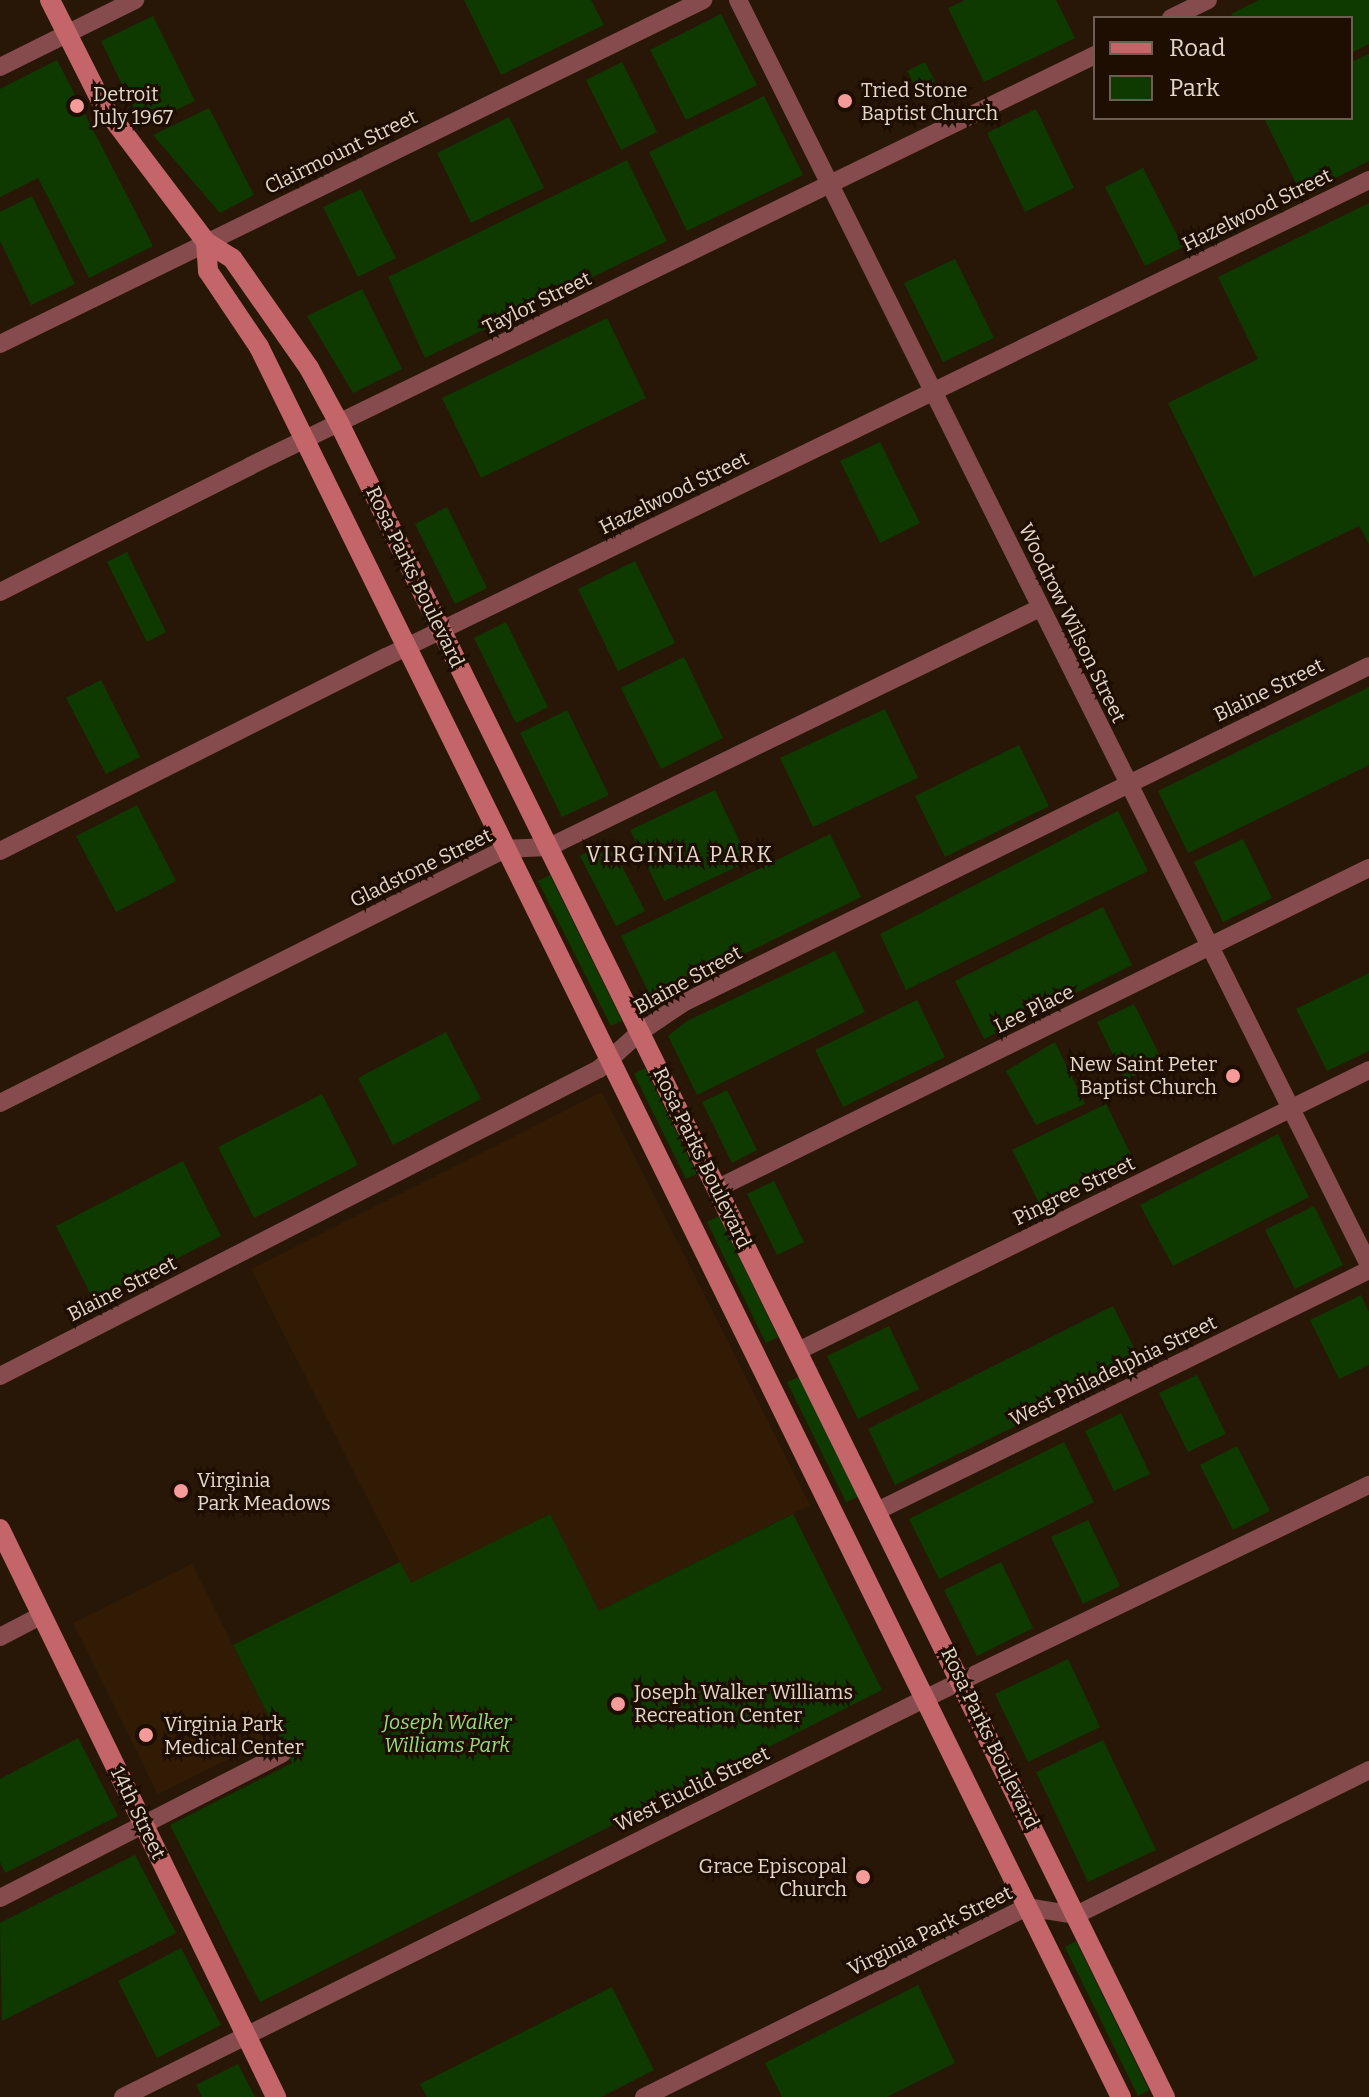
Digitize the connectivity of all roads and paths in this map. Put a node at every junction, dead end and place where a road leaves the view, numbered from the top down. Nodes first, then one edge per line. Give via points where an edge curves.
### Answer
1 (50, 0) edge
2 (135, 0) edge
3 (703, 0) edge
4 (738, 0) edge
5 (1208, 0) edge
6 (1175, 16) edge
7 (67, 34) junction
8 (1093, 56) edge
9 (0, 67) edge
10 (1369, 180) edge
11 (830, 185) junction
12 (206, 242) junction
13 (0, 344) edge
14 (932, 392) junction
15 (339, 423) junction
16 (305, 440) junction
17 (0, 592) edge
18 (1040, 608) junction
19 (442, 631) junction
20 (406, 648) junction
21 (1369, 666) edge
22 (1127, 785) junction
23 (549, 847) junction
24 (505, 849) junction
25 (0, 851) edge
26 (1369, 868) edge
27 (1208, 947) junction
28 (640, 1032) junction
29 (609, 1060) junction
30 (1369, 1070) edge
31 (0, 1103) edge
32 (1290, 1109) junction
33 (718, 1188) junction
34 (1369, 1268) edge
35 (798, 1351) junction
36 (0, 1376) edge
37 (1369, 1485) edge
38 (877, 1511) junction
39 (0, 1529) edge
40 (42, 1615) junction
41 (0, 1637) edge
42 (962, 1680) junction
43 (924, 1699) junction
44 (282, 1754) dead end
45 (1369, 1770) edge
46 (144, 1825) junction
47 (0, 1898) edge
48 (1026, 1907) junction
49 (1076, 1915) junction
50 (246, 2034) junction
51 (123, 2097) edge
52 (276, 2097) edge
53 (644, 2097) edge
54 (1121, 2097) edge
55 (1165, 2097) edge

1 - 7 street, Rosa Parks Boulevard
2 - 7 street
3 - 12 street, Clairmount Street
4 - 11 street, Woodrow Wilson Street
5 - 6 street
7 - 9 street
7 - 12 street, Rosa Parks Boulevard via 104,107
8 - 11 street, Taylor Street
10 - 14 street, Hazelwood Street
11 - 14 street, Woodrow Wilson Street
11 - 15 street, Taylor Street
12 - 13 street, Clairmount Street
12 - 15 street, Rosa Parks Boulevard via 232,258 309,368
12 - 16 street, Rosa Parks Boulevard via 208,271 259,347
14 - 18 street, Woodrow Wilson Street
14 - 19 street, Hazelwood Street
15 - 16 street, Taylor Street
15 - 19 street, Rosa Parks Boulevard
16 - 17 street, Taylor Street
16 - 20 street, Rosa Parks Boulevard
18 - 22 street, Woodrow Wilson Street
18 - 23 street, Gladstone Street
19 - 20 street, Hazelwood Street
19 - 23 street, Rosa Parks Boulevard
20 - 24 street, Rosa Parks Boulevard
20 - 25 street, Hazelwood Street
21 - 22 street, Blaine Street
22 - 27 street, Woodrow Wilson Street
22 - 28 street, Blaine Street via 683,1003
23 - 24 street, Gladstone Street
23 - 28 street, Rosa Parks Boulevard
24 - 29 street, Rosa Parks Boulevard
24 - 31 street, Gladstone Street
26 - 27 street, Lee Place
27 - 32 street, Woodrow Wilson Street
27 - 33 street, Lee Place
28 - 29 street, Blaine Street
28 - 33 street, Rosa Parks Boulevard
29 - 36 street, Blaine Street via 505,1119
29 - 43 street, Rosa Parks Boulevard
30 - 32 street, Pingree Street
32 - 34 street, Woodrow Wilson Street
32 - 35 street, Pingree Street
33 - 35 street, Rosa Parks Boulevard
34 - 38 street, West Philadelphia Street
35 - 38 street, Rosa Parks Boulevard
37 - 42 street, West Euclid Street
38 - 42 street, Rosa Parks Boulevard
39 - 40 street, 14th Street
40 - 41 street
40 - 46 street, 14th Street
42 - 43 street, West Euclid Street
42 - 49 street, Rosa Parks Boulevard
43 - 48 street, Rosa Parks Boulevard
43 - 50 street, West Euclid Street
44 - 46 street
45 - 49 street
46 - 47 street
46 - 50 street, 14th Street
48 - 49 street, Virginia Park Street
48 - 53 street, Virginia Park Street
48 - 54 street, Rosa Parks Boulevard
49 - 55 street, Rosa Parks Boulevard
50 - 51 street, West Euclid Street
50 - 52 street, 14th Street

